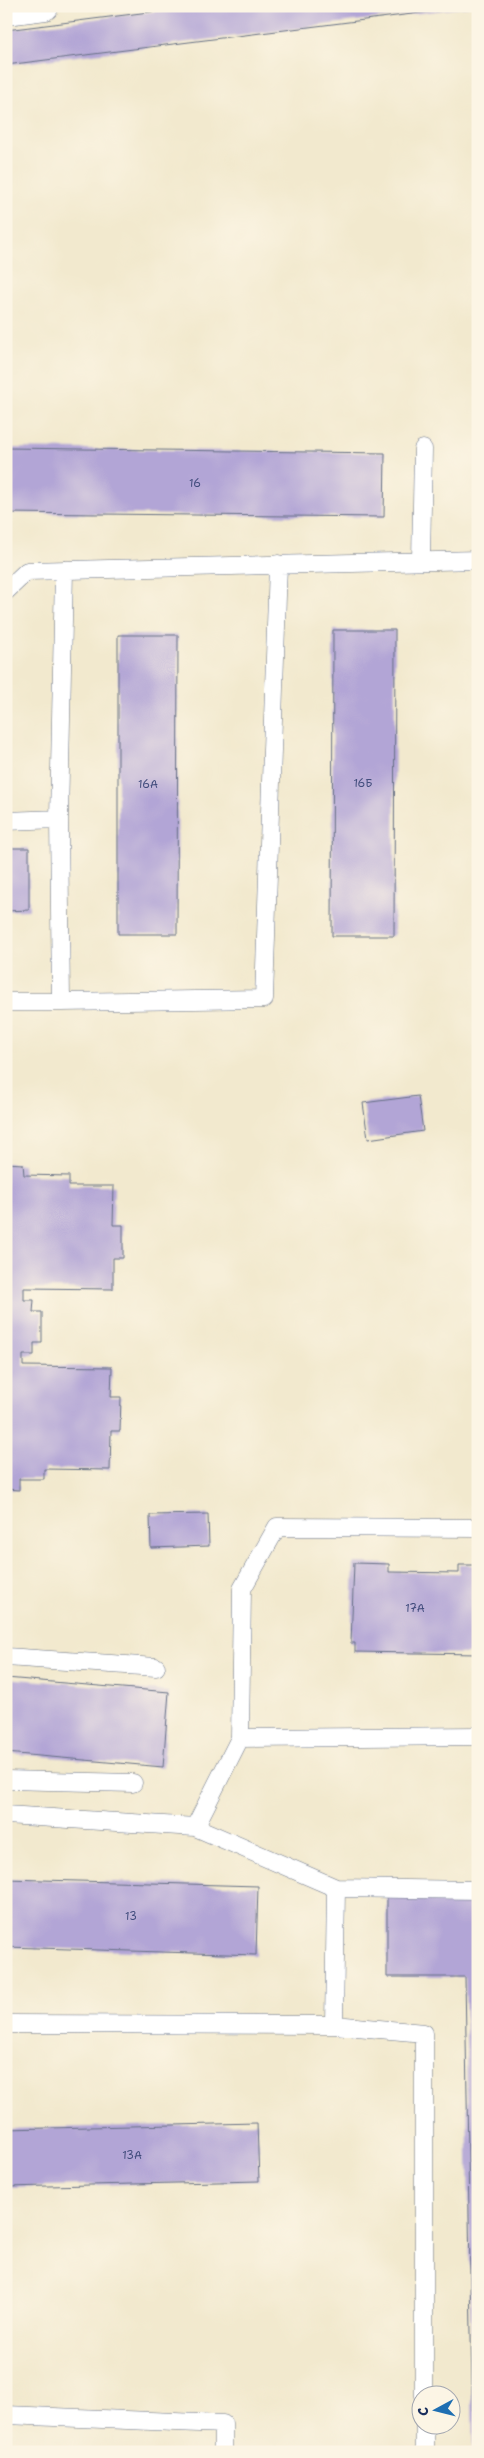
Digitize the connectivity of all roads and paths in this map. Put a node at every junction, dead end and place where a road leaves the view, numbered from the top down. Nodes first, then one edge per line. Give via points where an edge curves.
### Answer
1 (45, 6) edge
2 (6, 11) edge
3 (423, 449) dead end
4 (478, 560) edge
5 (420, 561) junction
6 (278, 564) junction
7 (64, 570) junction
8 (6, 591) edge
9 (60, 819) junction
10 (6, 821) edge
11 (6, 1002) edge
12 (61, 1002) junction
13 (478, 1528) edge
14 (6, 1657) edge
15 (156, 1667) dead end
16 (478, 1736) edge
17 (240, 1738) junction
18 (6, 1780) edge
19 (132, 1783) dead end
20 (6, 1815) edge
21 (195, 1827) junction
22 (336, 1888) junction
23 (478, 1890) edge
24 (6, 2024) edge
25 (334, 2025) junction
26 (424, 2386) edge
27 (6, 2415) edge
28 (425, 2436) edge
29 (223, 2452) edge
30 (425, 2452) edge

1 - 2 street
3 - 5 lane
4 - 5 lane
5 - 6 lane
6 - 7 lane
6 - 12 lane via 264,999
7 - 8 lane via 27,571
7 - 9 lane
9 - 10 lane
9 - 12 lane
11 - 12 lane
13 - 17 lane via 277,1527 242,1590
14 - 15 lane
16 - 17 lane
17 - 21 lane
18 - 19 lane
20 - 21 lane
21 - 22 lane
22 - 23 lane
22 - 25 lane
24 - 25 lane
25 - 26 lane via 424,2033
27 - 29 lane via 223,2424
28 - 30 lane

